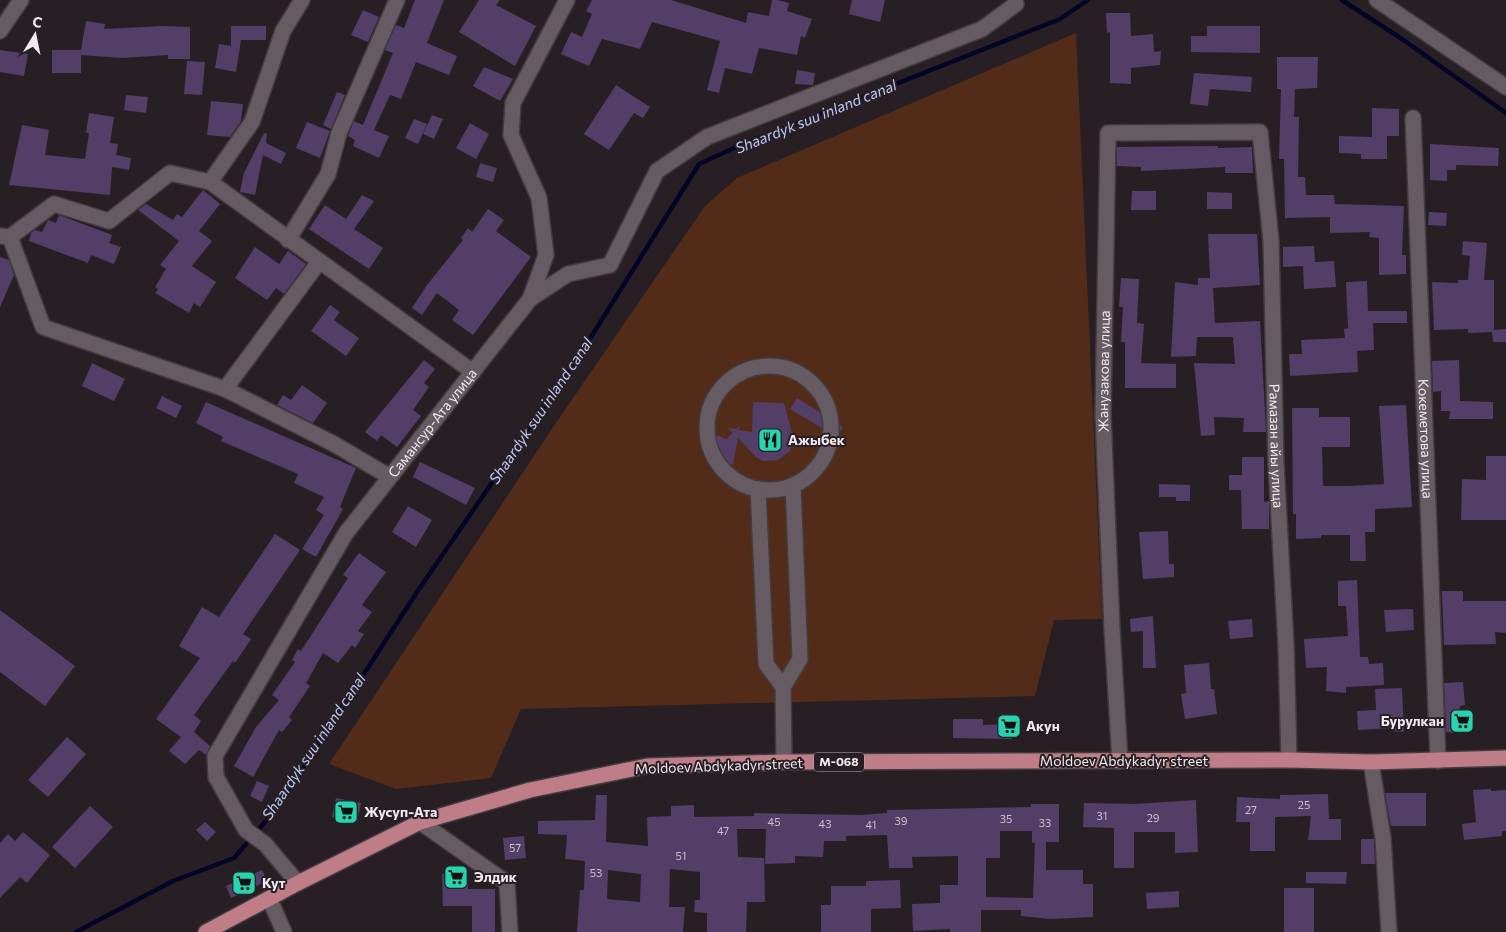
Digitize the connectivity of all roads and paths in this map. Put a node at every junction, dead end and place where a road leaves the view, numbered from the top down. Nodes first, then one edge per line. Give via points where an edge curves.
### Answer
1 (22, 0) edge
2 (302, 0) edge
3 (398, 0) edge
4 (567, 0) edge
5 (1377, 0) edge
6 (1015, 1) edge
7 (0, 31) edge
8 (1506, 88) edge
9 (1413, 118) dead end
10 (1260, 132) joint
11 (210, 182) junction
12 (5, 236) edge
13 (288, 240) junction
14 (319, 262) junction
15 (530, 299) junction
16 (472, 372) junction
17 (225, 389) junction
18 (390, 477) junction
19 (793, 485) junction
20 (758, 489) junction
21 (783, 688) junction
22 (1506, 758) edge
23 (1289, 760) junction
24 (1120, 761) junction
25 (1438, 761) junction
26 (784, 762) junction
27 (1371, 762) junction
28 (420, 822) junction
29 (298, 882) junction
30 (268, 898) junction
31 (206, 932) edge
32 (284, 932) edge
33 (510, 932) edge
34 (1390, 932) edge

1 - 7 street
2 - 11 street via 283,31 252,122
3 - 13 street via 339,133 328,174
4 - 15 street, Самансур-Ата улица via 512,103 511,135 540,198 546,255
5 - 8 street
6 - 15 street via 982,29 707,137 657,170 610,266 568,274
9 - 25 street, Кокеметова улица
10 - 23 street, Рамазан айы улица via 1272,241 1276,464
10 - 24 street, Жанузакова улица via 1108,133 1103,414
11 - 12 street via 170,173 109,221 54,204
11 - 13 street
12 - 17 street via 43,328
13 - 14 street
14 - 16 street
14 - 17 street
15 - 16 street, Самансур-Ата улица
16 - 18 street, Самансур-Ата улица
17 - 18 street via 334,444
18 - 29 street, Самансур-Ата улица via 346,533 215,756 216,778 246,830 265,844
19 - 20 street
19 - 20 street via 808,476 820,462 830,438 829,412 811,381 779,366 761,366 736,375 717,392 709,408 706,426 708,444 715,460 741,484
19 - 21 street via 800,659
20 - 21 street via 766,664
21 - 26 street
22 - 25 main road, Moldoev Abdykadyr street / М-068
23 - 24 main road, Moldoev Abdykadyr street / М-068
23 - 27 main road, Moldoev Abdykadyr street / М-068
24 - 26 main road, Moldoev Abdykadyr street / М-068
25 - 27 main road, Moldoev Abdykadyr street / М-068
26 - 28 main road, Moldoev Abdykadyr street / М-068 via 647,766 530,790
27 - 34 street via 1383,838
28 - 29 main road, Moldoev Abdykadyr street / М-068
28 - 33 street via 507,884
29 - 30 main road, Moldoev Abdykadyr street / М-068
30 - 31 main road, Moldoev Abdykadyr street / М-068
30 - 32 street

